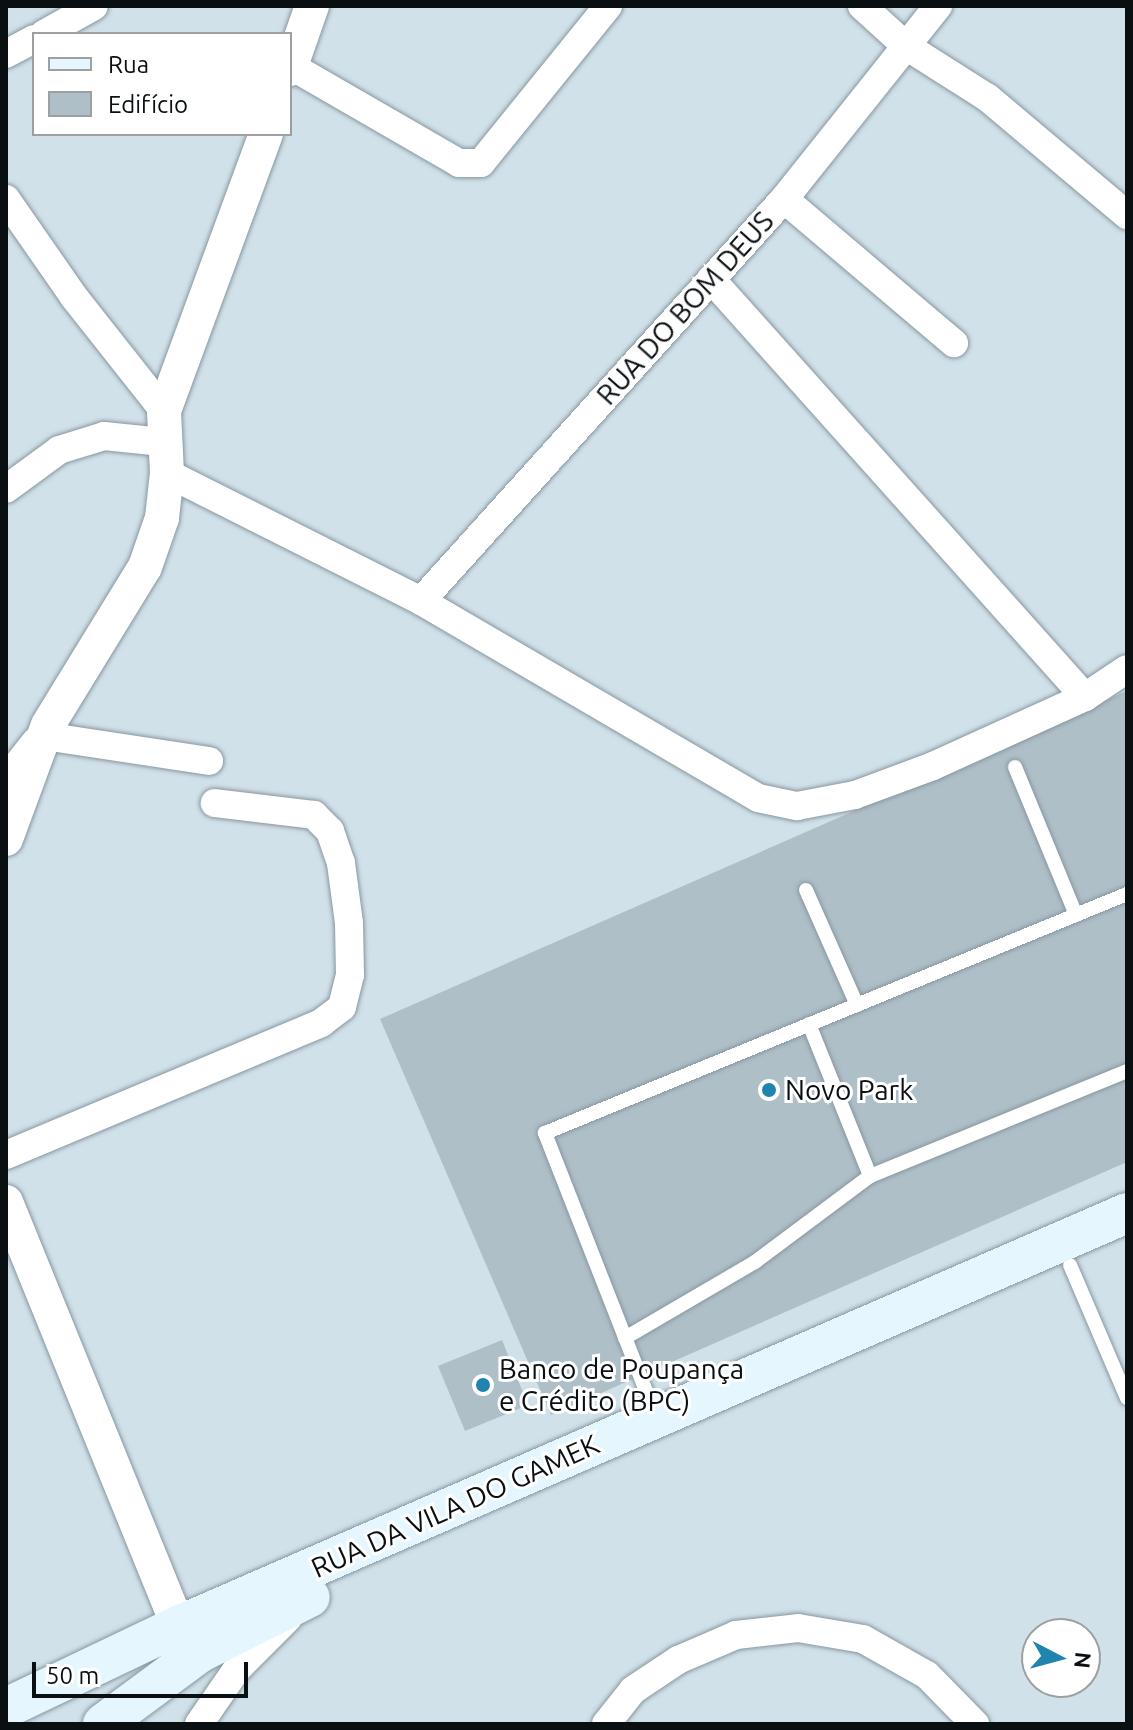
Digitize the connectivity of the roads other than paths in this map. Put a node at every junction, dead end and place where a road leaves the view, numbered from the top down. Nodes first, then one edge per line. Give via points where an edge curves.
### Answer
1 (94, 6) edge
2 (312, 6) edge
3 (608, 6) edge
4 (862, 6) edge
5 (938, 6) edge
6 (48, 32) edge
7 (32, 40) edge
8 (906, 46) junction
9 (6, 54) edge
10 (292, 62) edge
11 (292, 69) edge
12 (265, 136) edge
13 (6, 199) edge
14 (784, 199) junction
15 (1127, 215) edge
16 (711, 279) junction
17 (954, 343) dead end
18 (165, 442) junction
19 (6, 489) edge
20 (421, 601) junction
21 (1127, 669) edge
22 (1085, 697) junction
23 (46, 730) junction
24 (209, 761) dead end
25 (1015, 767) dead end
26 (6, 779) edge
27 (215, 803) dead end
28 (6, 839) edge
29 (806, 890) dead end
30 (1127, 894) edge
31 (1076, 915) junction
32 (857, 1005) junction
33 (809, 1024) junction
34 (1127, 1071) edge
35 (6, 1155) edge
36 (870, 1176) junction
37 (6, 1202) edge
38 (1127, 1213) edge
39 (1127, 1239) edge
40 (1070, 1265) junction
41 (625, 1338) junction
42 (1127, 1398) edge
43 (657, 1418) junction
44 (325, 1589) junction
45 (178, 1626) junction
46 (6, 1708) edge
47 (103, 1724) edge
48 (199, 1724) edge
49 (606, 1724) edge
50 (975, 1724) edge

1 - 6 street
2 - 10 street
3 - 11 street via 481,163 459,163
4 - 8 street
5 - 8 street, RUA DO BOM DEUS
7 - 9 street
8 - 14 street, RUA DO BOM DEUS
8 - 15 street via 988,98
12 - 18 street
13 - 18 street
14 - 16 street, RUA DO BOM DEUS
14 - 17 street
16 - 20 street, RUA DO BOM DEUS
16 - 22 street
18 - 19 street via 104,436 59,450
18 - 20 street
18 - 23 street via 162,518 145,567
20 - 22 street via 758,798 797,806 855,795 933,766
21 - 22 street
23 - 24 street
23 - 26 street
23 - 28 street
25 - 31 lane
27 - 35 street via 314,815 330,831 341,863 349,923 350,975 342,1007 321,1023
29 - 32 lane
30 - 31 lane
31 - 32 lane
32 - 33 lane
33 - 36 lane
33 - 41 lane via 545,1133
34 - 36 lane
36 - 41 lane via 755,1262
37 - 45 street
38 - 43 main road, RUA DA VILA DO GAMEK
39 - 40 main road, RUA DA VILA DO GAMEK
40 - 42 lane
40 - 44 main road, RUA DA VILA DO GAMEK
41 - 43 lane
43 - 45 main road, RUA DA VILA DO GAMEK
44 - 47 main road, RUA DA VILA DO GAMEK via 199,1653
44 - 48 street via 279,1625 237,1669
45 - 46 main road, RUA DA VILA DO GAMEK
49 - 50 street via 633,1690 678,1660 736,1635 798,1628 863,1639 927,1675

